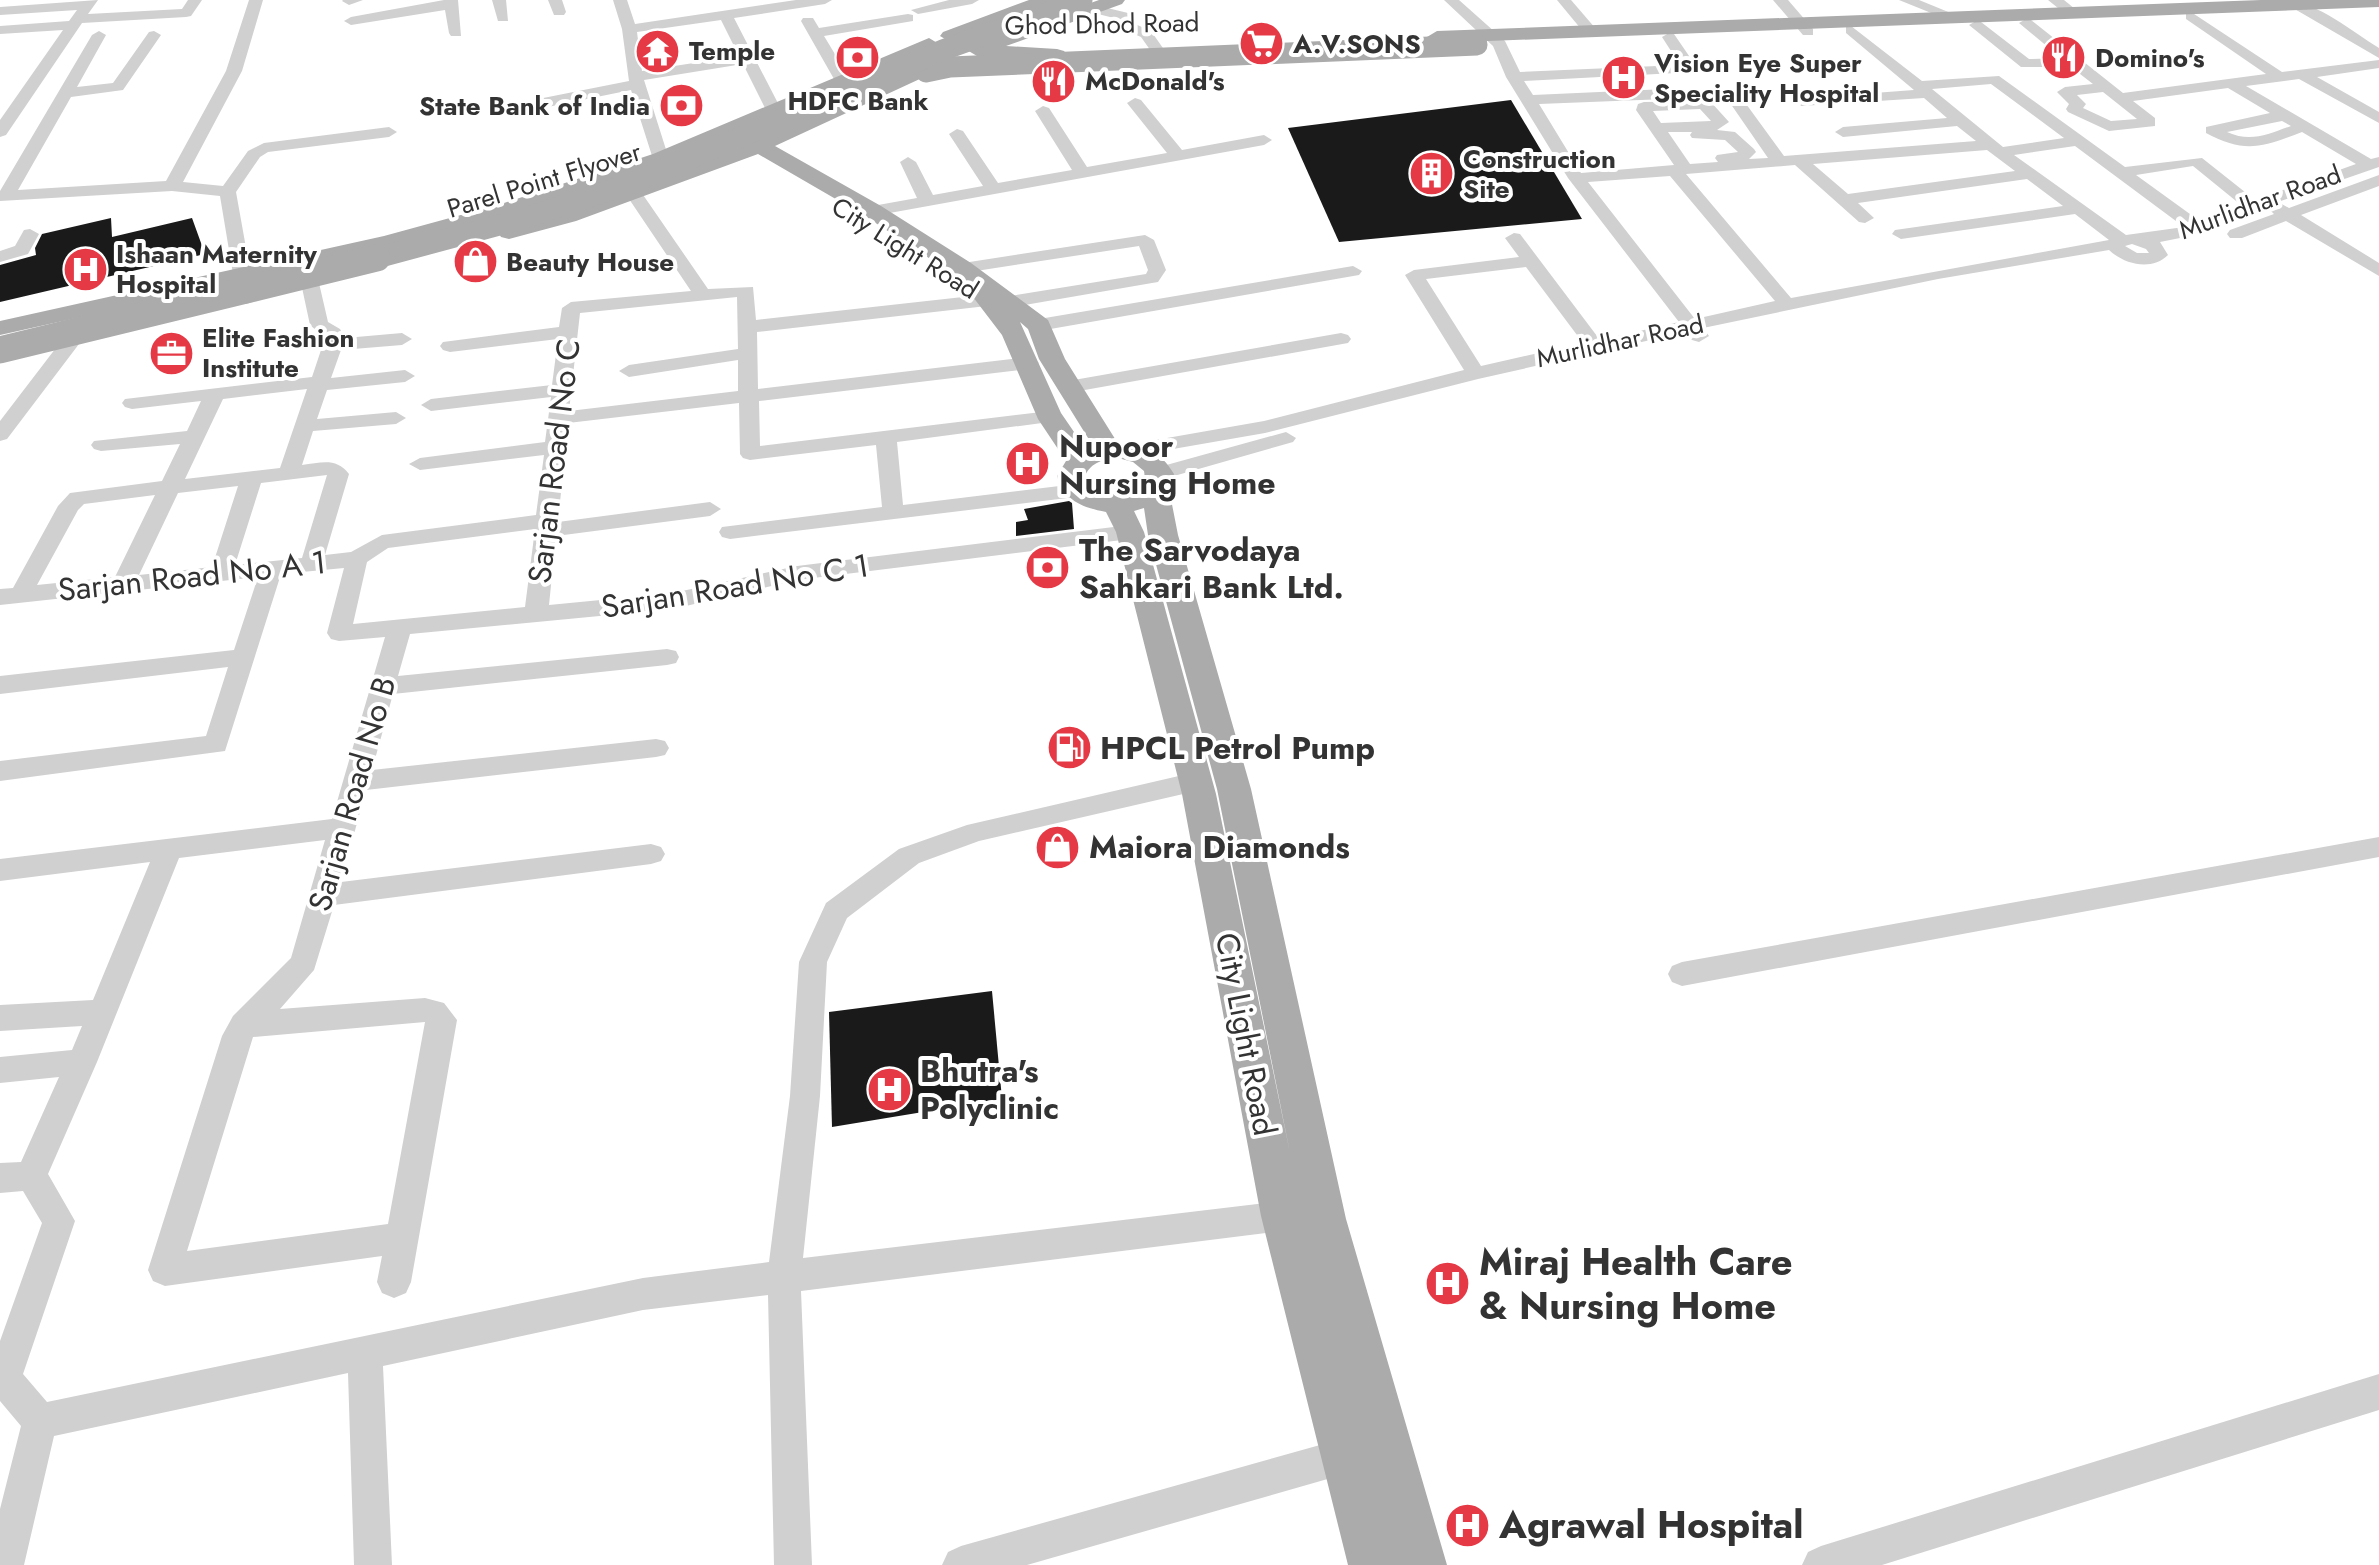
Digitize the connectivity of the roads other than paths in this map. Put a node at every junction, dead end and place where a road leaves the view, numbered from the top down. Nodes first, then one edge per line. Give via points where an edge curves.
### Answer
1 (195, 0) edge
2 (256, 0) edge
3 (349, 0) edge
4 (356, 0) edge
5 (499, 0) edge
6 (620, 0) edge
7 (825, 0) edge
8 (972, 0) edge
9 (1062, 0) edge
10 (1116, 0) edge
11 (1451, 0) edge
12 (1564, 0) edge
13 (1780, 0) edge
14 (1906, 0) edge
15 (2055, 0) edge
16 (2379, 1) edge
17 (451, 2) edge
18 (1036, 2) edge
19 (798, 4) junction
20 (1088, 5) edge
21 (2297, 5) edge
22 (2379, 8) edge
23 (0, 11) edge
24 (82, 12) edge
25 (2073, 13) junction
26 (726, 15) junction
27 (2191, 16) junction
28 (503, 18) dead end
29 (1956, 18) junction
30 (2026, 23) junction
31 (1976, 25) junction
32 (1805, 28) junction
33 (629, 29) junction
34 (0, 30) edge
35 (1851, 30) junction
36 (1591, 32) junction
37 (456, 33) dead end
38 (814, 33) junction
39 (99, 35) dead end
40 (154, 35) dead end
41 (1669, 37) junction
42 (1490, 42) junction
43 (946, 49) junction
44 (978, 49) junction
45 (1158, 51) junction
46 (2379, 54) edge
47 (1034, 56) junction
48 (748, 59) junction
49 (2075, 62) junction
50 (2379, 64) edge
51 (2301, 74) junction
52 (2278, 76) junction
53 (1514, 77) junction
54 (636, 80) junction
55 (2231, 84) junction
56 (2106, 87) junction
57 (834, 88) junction
58 (877, 90) junction
59 (1924, 90) junction
60 (64, 93) junction
61 (1696, 93) dead end
62 (2119, 98) junction
63 (1529, 100) junction
64 (1736, 100) dead end
65 (1135, 103) dead end
66 (1807, 103) dead end
67 (528, 106) dead end
68 (774, 111) junction
69 (1043, 111) dead end
70 (2286, 115) junction
71 (2379, 118) edge
72 (1961, 121) junction
73 (2304, 126) junction
74 (0, 132) edge
75 (389, 132) dead end
76 (1843, 132) dead end
77 (719, 134) junction
78 (957, 134) dead end
79 (1264, 140) dead end
80 (2076, 141) junction
81 (1995, 148) junction
82 (750, 150) junction
83 (1927, 152) junction
84 (1178, 156) junction
85 (1864, 157) junction
86 (661, 159) junction
87 (908, 162) dead end
88 (1801, 162) junction
89 (1780, 163) junction
90 (2374, 163) edge
91 (1679, 166) junction
92 (1082, 173) junction
93 (2119, 173) junction
94 (2030, 174) junction
95 (1576, 178) junction
96 (2379, 180) edge
97 (1965, 183) junction
98 (172, 186) junction
99 (994, 189) junction
100 (228, 192) junction
101 (1905, 192) junction
102 (633, 193) junction
103 (3, 196) edge
104 (1850, 199) dead end
105 (927, 201) junction
106 (2260, 204) junction
107 (2076, 209) junction
108 (873, 211) junction
109 (2285, 213) junction
110 (1865, 218) dead end
111 (2009, 219) junction
112 (1947, 227) junction
113 (2199, 229) junction
114 (30, 234) dead end
115 (1901, 234) dead end
116 (1514, 238) dead end
117 (2127, 245) junction
118 (0, 257) edge
119 (1531, 261) junction
120 (963, 268) junction
121 (1353, 271) dead end
122 (2379, 271) edge
123 (242, 272) junction
124 (310, 283) junction
125 (703, 295) junction
126 (246, 298) junction
127 (998, 302) junction
128 (1787, 304) junction
129 (69, 310) junction
130 (1039, 325) junction
131 (747, 327) junction
132 (0, 328) edge
133 (568, 332) junction
134 (1696, 332) junction
135 (0, 335) edge
136 (402, 339) dead end
137 (1341, 339) dead end
138 (72, 340) junction
139 (333, 345) junction
140 (450, 346) dead end
141 (1595, 346) junction
142 (0, 350) edge
143 (748, 353) junction
144 (0, 362) edge
145 (1029, 363) junction
146 (629, 371) dead end
147 (1476, 373) junction
148 (405, 376) dead end
149 (320, 383) junction
150 (1068, 387) junction
151 (562, 390) junction
152 (215, 394) junction
153 (750, 395) junction
154 (132, 403) dead end
155 (431, 405) dead end
156 (1050, 417) junction
157 (396, 418) dead end
158 (558, 418) junction
159 (305, 426) junction
160 (0, 435) edge
161 (193, 437) junction
162 (886, 437) junction
163 (101, 445) dead end
164 (555, 447) junction
165 (1118, 451) junction
166 (1080, 461) junction
167 (420, 464) dead end
168 (289, 472) junction
169 (252, 476) junction
170 (1157, 482) junction
171 (170, 485) junction
172 (1076, 491) junction
173 (710, 509) dead end
174 (893, 512) junction
175 (1123, 518) junction
176 (546, 526) junction
177 (730, 532) dead end
178 (357, 559) junction
179 (311, 564) junction
180 (272, 568) junction
181 (221, 574) junction
182 (123, 585) junction
183 (10, 596) edge
184 (536, 614) junction
185 (400, 627) junction
186 (339, 633) joint
187 (244, 657) junction
188 (667, 657) dead end
189 (0, 685) edge
190 (383, 686) junction
191 (656, 748) dead end
192 (0, 771) edge
193 (355, 782) junction
194 (1196, 782) junction
195 (342, 828) junction
196 (2379, 847) edge
197 (168, 851) junction
198 (651, 854) dead end
199 (0, 870) edge
200 (323, 895) junction
201 (1682, 974) dead end
202 (103, 1012) junction
203 (0, 1018) edge
204 (244, 1025) junction
205 (82, 1062) junction
206 (0, 1070) edge
207 (15, 1177) edge
208 (1282, 1216) junction
209 (400, 1238) junction
210 (784, 1276) junction
211 (394, 1282) dead end
212 (365, 1352) junction
213 (2, 1379) edge
214 (2379, 1392) edge
215 (40, 1421) junction
216 (1345, 1456) junction
217 (5, 1565) edge
218 (373, 1565) edge
219 (793, 1565) edge
220 (961, 1565) edge
221 (1373, 1565) edge
222 (1422, 1565) edge
223 (1821, 1565) edge

1 - 24 street via 186,13
2 - 98 street via 234,71
3 - 4 street
3 - 17 street via 351,24
5 - 28 street
6 - 33 street
7 - 19 street
8 - 38 street
9 - 135 main road, Parel Point Flyover via 919,52 659,164 542,204
10 - 20 main road
11 - 42 street
12 - 36 street
13 - 32 street
14 - 29 street
15 - 25 street
16 - 21 main road, Ghod Dhod Road
17 - 37 street
18 - 43 main road
19 - 26 street
19 - 38 street
20 - 44 main road
20 - 45 street via 1123,16
20 - 57 main road, Parel Point Flyover, bridge
21 - 22 main road
21 - 25 main road, Ghod Dhod Road
21 - 27 main road
21 - 46 street
23 - 24 street
24 - 34 street
24 - 74 street
25 - 29 main road, Ghod Dhod Road
26 - 33 street
26 - 48 street
27 - 30 main road
27 - 52 street
29 - 32 main road, Ghod Dhod Road
30 - 31 main road
30 - 49 street
31 - 35 main road
31 - 49 street via 2026,64
32 - 35 main road
32 - 36 main road, Ghod Dhod Road
32 - 41 main road
33 - 54 street
35 - 59 street
36 - 42 main road, Ghod Dhod Road
38 - 57 street
39 - 60 street
40 - 60 street via 118,87
41 - 42 main road
41 - 53 street via 1690,69
42 - 45 main road, Ghod Dhod Road
42 - 53 street
42 - 57 main road, bridge via 950,67
42 - 58 main road, Ghod Dhod Road via 1450,51 990,70
43 - 44 main road
43 - 47 main road via 965,62
43 - 57 main road
43 - 58 main road
44 - 47 main road, Ghod Dhod Road
45 - 47 main road, Ghod Dhod Road
48 - 54 street
48 - 68 street
49 - 56 street
50 - 51 street
51 - 52 street
51 - 71 street
52 - 55 street
53 - 63 street
54 - 67 street
54 - 86 street
55 - 62 street
55 - 70 street
56 - 62 street
56 - 62 street via 2065,92 2078,104 2074,109 2106,125 2149,123
57 - 58 main road, Ghod Dhod Road
57 - 68 main road
57 - 142 main road, Parel Point Flyover, bridge via 675,169 592,198 406,250
58 - 82 main road
59 - 66 street
59 - 72 street
59 - 80 street via 1994,79
60 - 103 street
61 - 63 street
63 - 95 street
64 - 89 street
65 - 84 street
68 - 77 main road
69 - 92 street
70 - 73 street
70 - 73 street via 2212,130 2253,145
72 - 76 street
72 - 81 street
73 - 90 street
75 - 100 street via 264,148
77 - 82 main road
77 - 86 main road
78 - 99 street
79 - 84 street
80 - 81 street
80 - 93 street
81 - 83 street
81 - 94 street
82 - 102 main road
82 - 108 main road
82 - 127 main road, City Light Road
83 - 85 street
83 - 97 street
84 - 92 street
85 - 88 street
85 - 101 street
86 - 123 main road via 387,242
87 - 105 street
88 - 89 street
88 - 110 street
89 - 91 street
90 - 106 street, Murlidhar Road
91 - 91 street via 1742,157 1748,152 1729,135 1660,132
91 - 95 street
91 - 128 street
92 - 99 street
93 - 106 street via 2196,161
93 - 113 street
94 - 97 street
94 - 107 street
95 - 134 street
96 - 109 street, Murlidhar Road
97 - 101 street
97 - 111 street
98 - 100 street
98 - 103 street
99 - 105 street
100 - 123 street
101 - 104 street
101 - 112 street
102 - 124 main road via 568,216
102 - 125 street
105 - 108 street
106 - 109 street
106 - 113 street, Murlidhar Road
107 - 111 street
107 - 117 street
108 - 120 main road
109 - 117 street, Murlidhar Road via 2234,234 2160,252 2153,245
109 - 122 street
111 - 112 street
112 - 115 street
113 - 117 street, Murlidhar Road
114 - 118 street via 22,250
116 - 119 street
117 - 128 street, Murlidhar Road
117 - 134 street, Murlidhar Road via 1932,289
119 - 141 street
119 - 147 street via 1414,275
120 - 127 main road
120 - 127 street via 1145,240 1157,270 1152,278
121 - 130 street
123 - 126 street
123 - 129 main road
124 - 126 main road
124 - 139 street via 320,328 335,335
125 - 131 street via 746,291
125 - 133 street, Sarjan Road No C via 571,308
126 - 138 main road
127 - 130 main road
127 - 131 street
127 - 145 main road, City Light Road
128 - 134 street, Murlidhar Road
129 - 132 main road
129 - 138 street
130 - 150 main road
131 - 143 street
133 - 140 street
133 - 151 street, Sarjan Road No C
134 - 141 street, Murlidhar Road
134 - 170 street, Murlidhar Road
136 - 139 street
137 - 150 street
138 - 144 main road
138 - 160 street
139 - 149 street
141 - 147 street, Murlidhar Road
143 - 146 street
143 - 153 street
145 - 153 street
145 - 156 main road, City Light Road
147 - 165 street, Murlidhar Road via 1265,427
148 - 149 street
149 - 152 street
149 - 159 street
150 - 165 main road
151 - 155 street
151 - 158 street, Sarjan Road No C
152 - 154 street
152 - 161 street
153 - 158 street
153 - 162 street via 750,454
156 - 162 street
156 - 166 main road, City Light Road
157 - 159 street
158 - 164 street, Sarjan Road No C
159 - 168 street
161 - 163 street
161 - 171 street
162 - 174 street
164 - 167 street
164 - 176 street, Sarjan Road No C
165 - 166 main road
165 - 170 main road via 1150,459
166 - 172 main road via 1071,476
168 - 169 street
168 - 179 street via 332,468 338,474
169 - 171 street
169 - 181 street
170 - 175 main road
170 - 222 main road via 1163,535 1234,789 1325,1219
171 - 182 street
171 - 183 street via 88,495 72,502
172 - 174 street
172 - 175 main road
173 - 176 street
174 - 177 street
175 - 184 street, Sarjan Road No C 1 via 797,573 673,601
175 - 194 main road, City Light Road
176 - 178 street via 382,542
176 - 184 street, Sarjan Road No C
178 - 179 street, Sarjan Road No A 1
178 - 186 street, Sarjan Road No A 1
179 - 180 street, Sarjan Road No A 1
180 - 181 street, Sarjan Road No A 1
180 - 187 street
181 - 182 street, Sarjan Road No A 1
182 - 183 street, Sarjan Road No A 1
184 - 185 street, Sarjan Road No C 1
185 - 186 street, Sarjan Road No C 1
185 - 190 street, Sarjan Road No B
187 - 189 street
187 - 192 street via 216,744
188 - 190 street
190 - 193 street, Sarjan Road No B
191 - 193 street
193 - 195 street, Sarjan Road No B
194 - 208 main road, City Light Road
194 - 210 street via 976,832 909,856 836,911 813,962 805,1096
195 - 197 street
195 - 200 street, Sarjan Road No B
196 - 201 street
197 - 199 street
197 - 202 street
198 - 200 street
200 - 204 street, Sarjan Road No B via 304,962
202 - 203 street
202 - 205 street
204 - 209 street via 425,1010 439,1015 443,1028
204 - 209 street via 232,1048 165,1270
205 - 206 street
205 - 207 street
207 - 213 street via 59,1221
208 - 210 street
208 - 216 main road, City Light Road
209 - 211 street
210 - 212 street via 643,1294
210 - 219 street
212 - 215 street
212 - 218 street
213 - 215 street
214 - 223 street
215 - 217 street
216 - 220 street
216 - 221 main road, City Light Road

